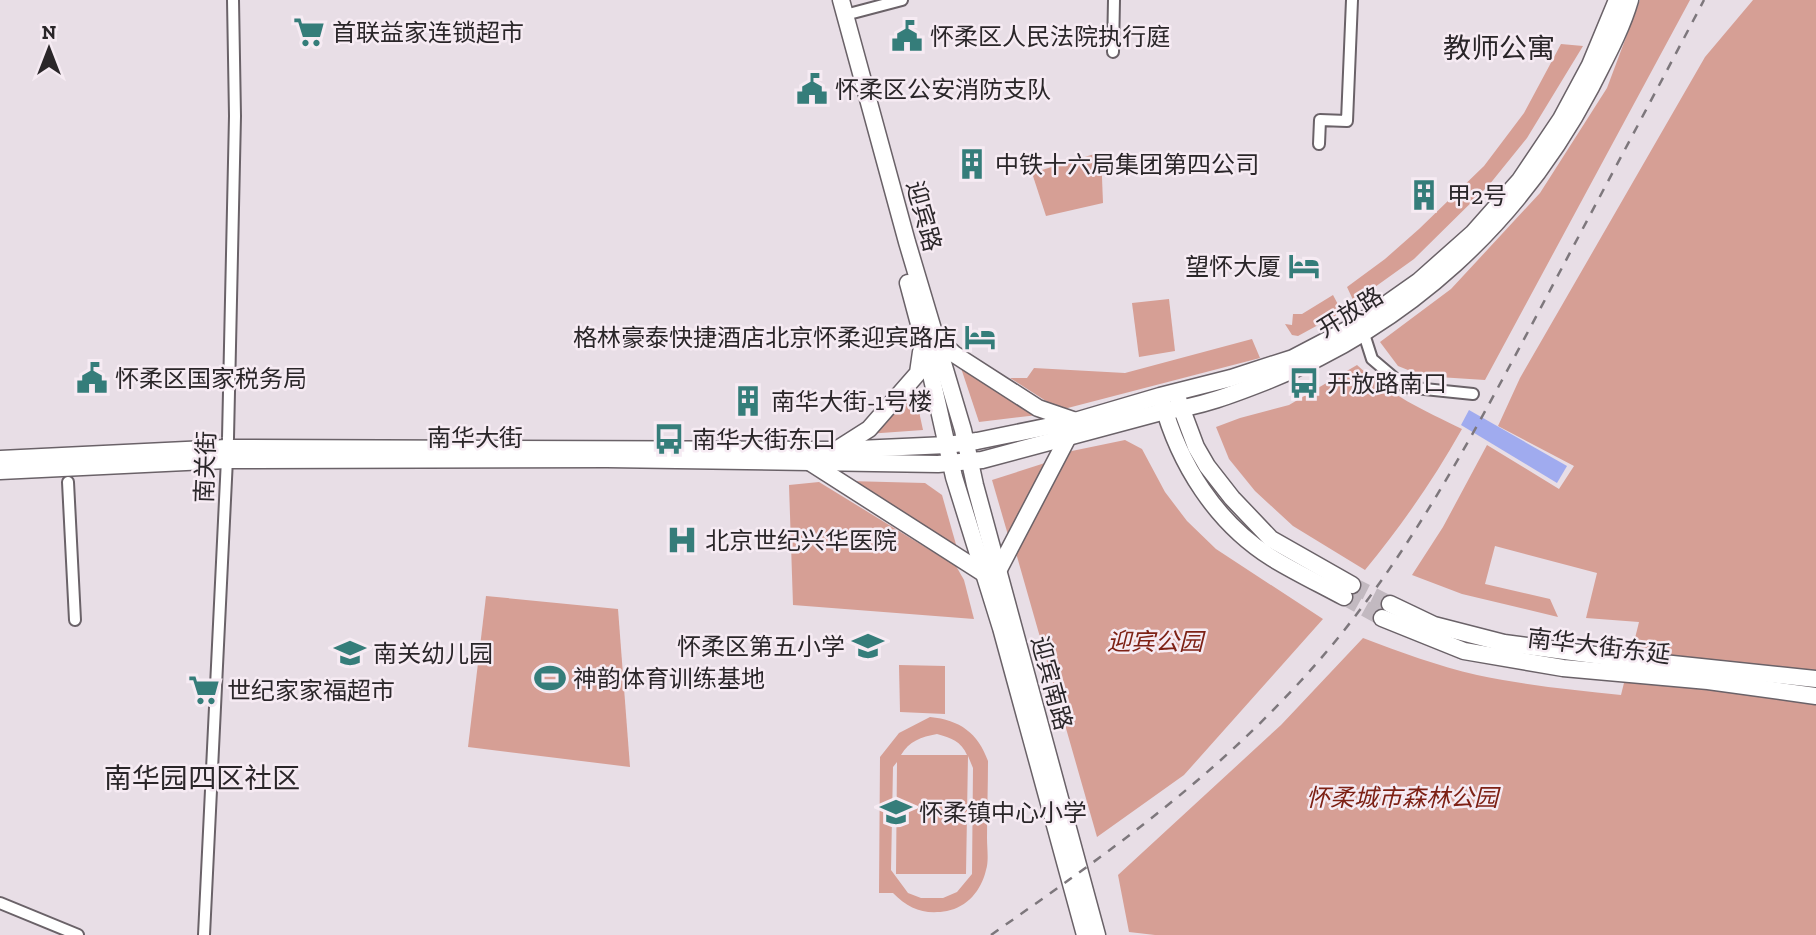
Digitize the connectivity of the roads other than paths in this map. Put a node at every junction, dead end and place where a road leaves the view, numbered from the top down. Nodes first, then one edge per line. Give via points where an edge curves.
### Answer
1 (233, 0) edge
2 (832, 0) edge
3 (902, 0) edge
4 (1114, 0) edge
5 (1352, 0) edge
6 (1618, 0) edge
7 (1630, 0) edge
8 (843, 8) edge
9 (1113, 52) dead end
10 (1319, 145) dead end
11 (1364, 334) junction
12 (929, 337) junction
13 (1474, 394) dead end
14 (1170, 402) junction
15 (1075, 421) junction
16 (1067, 439) junction
17 (965, 443) junction
18 (947, 445) junction
19 (836, 450) junction
20 (227, 454) junction
21 (0, 459) edge
22 (969, 461) junction
23 (811, 463) junction
24 (951, 463) junction
25 (0, 471) edge
26 (68, 482) dead end
27 (990, 572) junction
28 (1348, 591) tunnel mouth
29 (75, 620) dead end
30 (1816, 679) edge
31 (1816, 696) edge
32 (0, 903) edge
33 (78, 935) edge
34 (204, 935) edge
35 (1085, 935) edge
36 (1097, 935) edge

1 - 20 street, 南关街 via 236,48
2 - 12 main road, 迎宾路
3 - 8 street
4 - 9 street
5 - 10 street via 1347,121 1320,120
6 - 14 main road, 开放路 via 1561,119 1520,180 1473,233 1419,281 1358,324 1293,358
7 - 11 main road, 开放路 via 1571,125 1529,187 1472,249 1426,290
8 - 12 main road, 迎宾路
11 - 13 street via 1372,359 1405,387
11 - 14 main road, 开放路 via 1299,368 1236,393
12 - 15 main road via 1038,408
12 - 17 main road, 迎宾路
12 - 18 main road, 迎宾路
12 - 19 main road via 918,373 869,429
14 - 15 main road, 开放路
14 - 16 main road, 开放路
14 - 28 main road via 1200,488 1231,526 1271,557
15 - 17 main road, 开放路
16 - 22 main road, 开放路
16 - 27 main road
17 - 18 main road, 开放路
17 - 22 main road, 迎宾南路
18 - 19 main road, 南华大街
18 - 24 main road, 迎宾路
19 - 20 main road, 南华大街
20 - 21 main road, 南华大街
20 - 23 main road, 南华大街
20 - 25 main road, 南华大街
20 - 34 street, 南关街
22 - 24 main road, 开放路
22 - 27 main road, 迎宾南路
23 - 24 main road, 南华大街
23 - 27 main road
24 - 27 main road, 迎宾南路
26 - 29 street
27 - 35 main road, 迎宾南路
27 - 36 main road, 迎宾南路
30 - 31 main road, 南华大街东延 via 1504,643 1386,611 1464,651 1563,668
32 - 33 street

